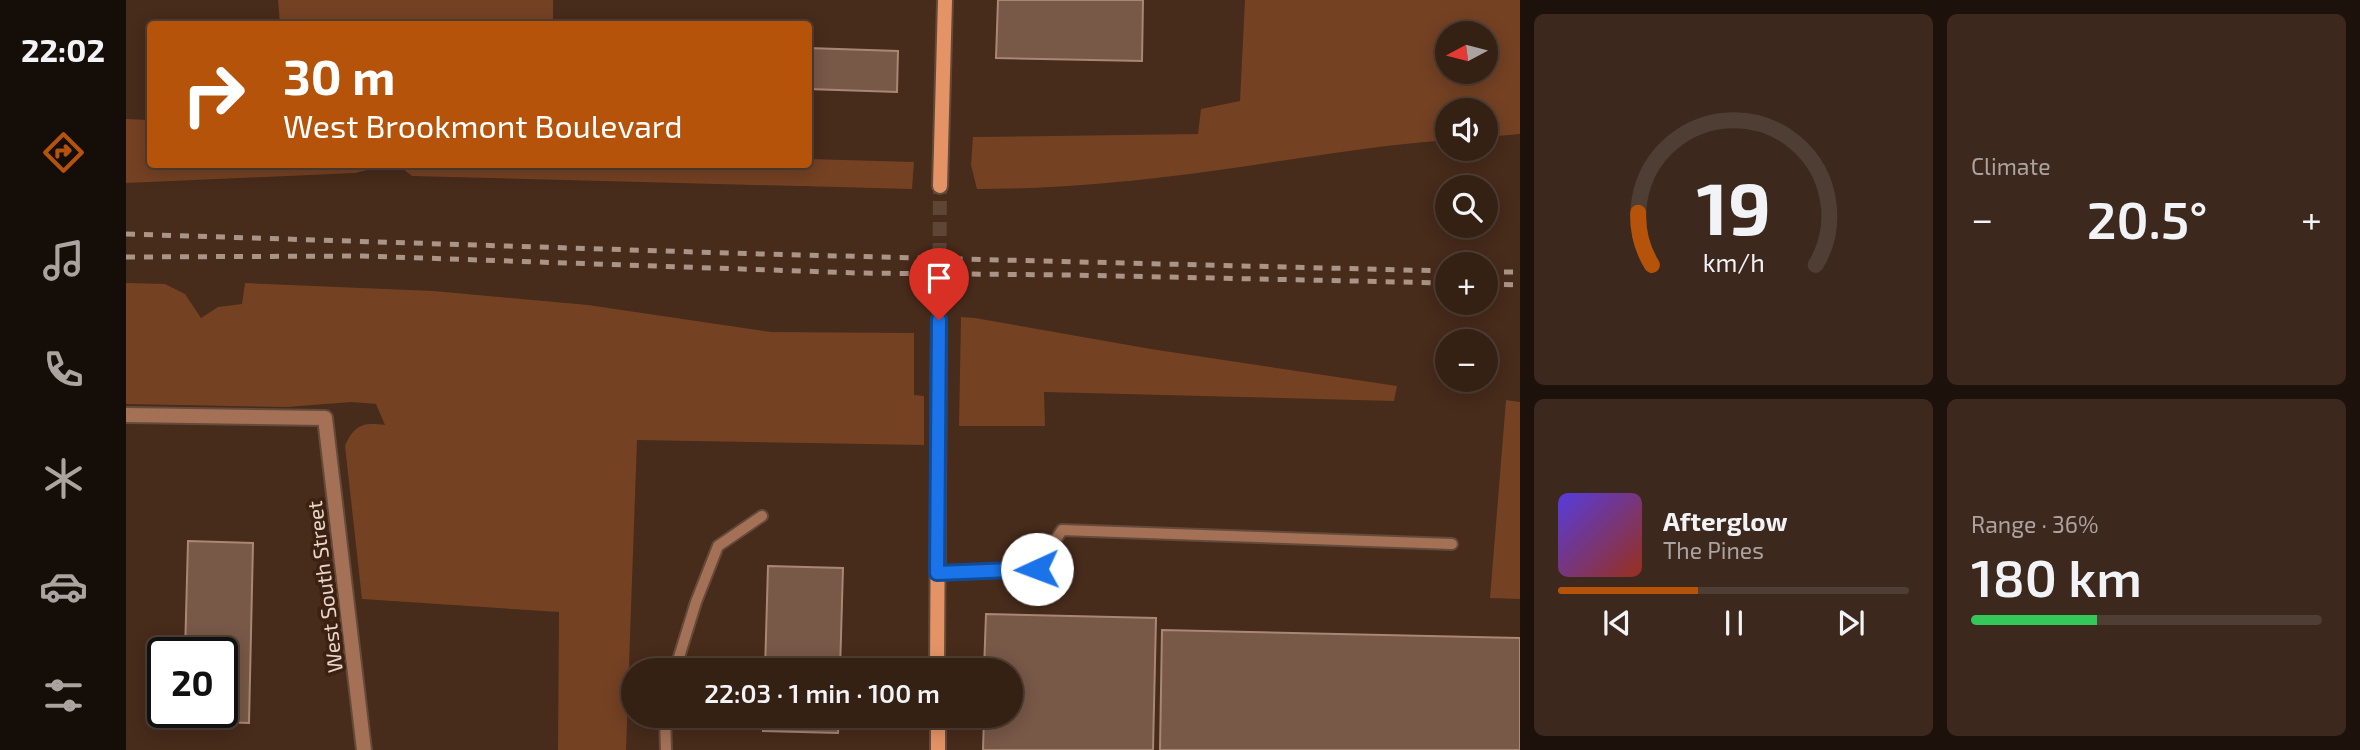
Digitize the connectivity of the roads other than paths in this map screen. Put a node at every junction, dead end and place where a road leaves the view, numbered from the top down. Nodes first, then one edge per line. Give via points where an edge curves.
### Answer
1 (945, 0) edge
2 (940, 186) tunnel mouth
3 (939, 320) tunnel mouth
4 (126, 415) edge
5 (762, 516) dead end
6 (1452, 544) dead end
7 (937, 573) junction
8 (679, 658) edge
9 (937, 658) edge
10 (665, 728) edge
11 (937, 728) edge
12 (364, 750) edge
13 (666, 750) edge
14 (938, 750) edge

1 - 2 main road
3 - 7 main road
4 - 12 street, West South Street via 325,418
5 - 8 lane via 718,546
6 - 7 lane via 1062,530 1037,569
7 - 9 main road
10 - 13 lane
11 - 14 main road

